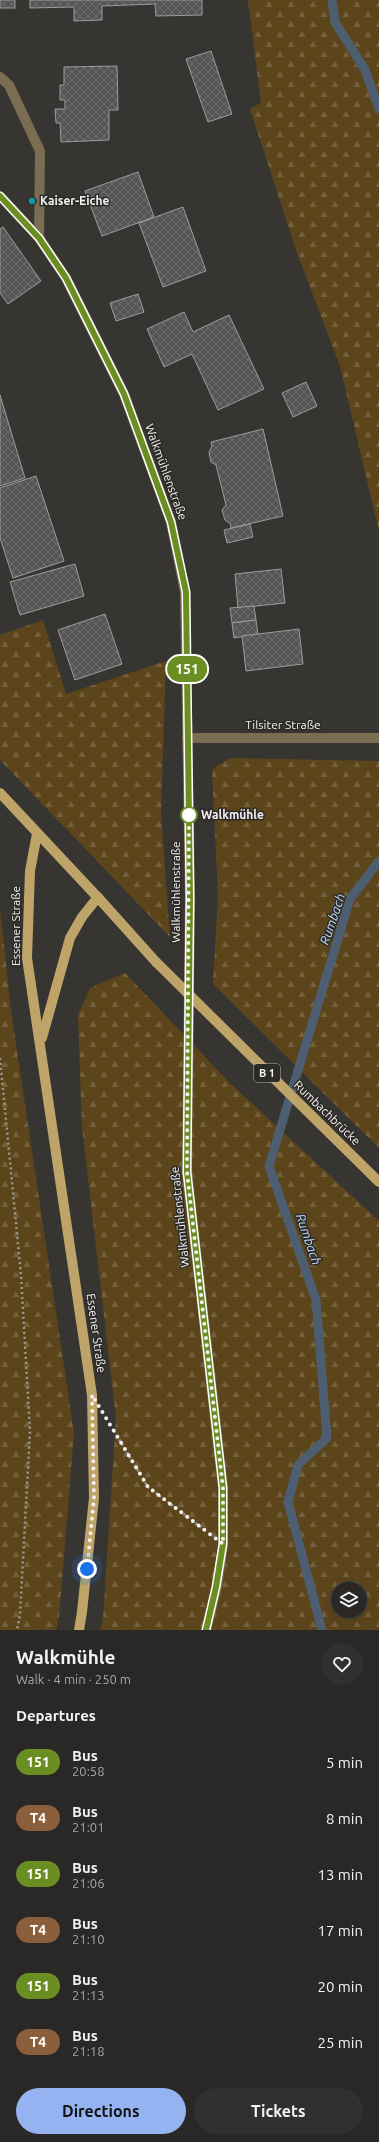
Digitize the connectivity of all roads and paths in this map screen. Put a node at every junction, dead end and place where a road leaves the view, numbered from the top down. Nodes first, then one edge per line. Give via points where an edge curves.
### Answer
1 (0, 77) edge
2 (0, 196) edge
3 (39, 238) junction
4 (188, 738) junction
5 (379, 738) edge
6 (0, 793) edge
7 (37, 834) junction
8 (98, 897) junction
9 (41, 1042) junction
10 (0, 1058) edge
11 (379, 1182) edge
12 (112, 1428) dead end
13 (223, 1544) junction
14 (17, 1630) edge
15 (78, 1630) edge
16 (206, 1630) edge

1 - 3 street via 8,85 40,151
2 - 3 street, Walkmühlenstraße
3 - 4 street, Walkmühlenstraße via 66,278 124,394 171,522 186,592
4 - 5 street, Tilsiter Straße
4 - 13 street, Walkmühlenstraße via 190,906 187,1172 223,1488
6 - 7 main road, B 1
7 - 8 main road, B 1
7 - 9 main road, Essener Straße via 30,871 27,958
8 - 9 main road, Essener Straße via 70,938
8 - 11 main road, Rumbachbrücke / B 1, bridge via 156,962
9 - 15 main road, Essener Straße via 92,1395 94,1498
10 - 14 path via 21,1275 30,1431 20,1615
12 - 13 path via 148,1487
13 - 16 street, Walkmühlenstraße

